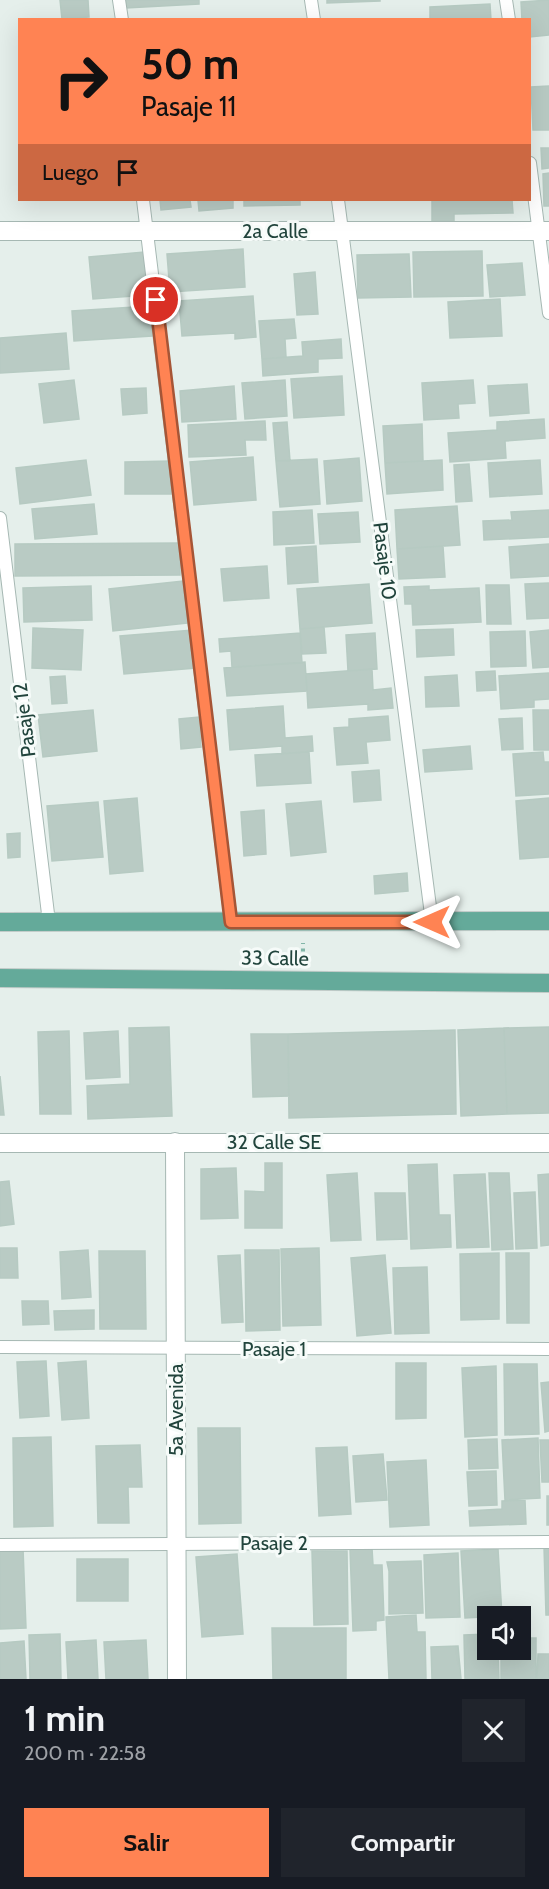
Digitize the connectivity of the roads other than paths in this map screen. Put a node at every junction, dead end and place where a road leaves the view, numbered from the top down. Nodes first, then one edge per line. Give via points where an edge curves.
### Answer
1 (119, 0) edge
2 (311, 0) edge
3 (506, 0) edge
4 (122, 18) edge
5 (314, 18) edge
6 (509, 18) edge
7 (531, 168) edge
8 (143, 201) edge
9 (339, 201) edge
10 (147, 230) junction
11 (0, 231) edge
12 (343, 231) junction
13 (544, 231) edge
14 (549, 313) edge
15 (0, 518) edge
16 (549, 921) edge
17 (0, 922) edge
18 (49, 922) junction
19 (231, 922) junction
20 (432, 922) junction
21 (0, 978) edge
22 (549, 983) edge
23 (175, 1142) junction
24 (0, 1143) edge
25 (549, 1143) edge
26 (0, 1347) edge
27 (176, 1349) junction
28 (549, 1349) edge
29 (549, 1542) edge
30 (176, 1543) junction
31 (0, 1545) edge
32 (177, 1679) edge

1 - 4 lane
2 - 5 lane
3 - 6 lane
7 - 13 lane
8 - 10 lane
9 - 12 lane, Pasaje 10
10 - 11 street, 2a Calle
10 - 12 street, 2a Calle
10 - 19 lane
12 - 13 street, 2a Calle
12 - 20 lane, Pasaje 10
13 - 14 lane
15 - 18 lane, Pasaje 12
16 - 20 main road, 33 Calle
17 - 18 main road, 33 Calle
18 - 19 main road, 33 Calle
19 - 20 main road, 33 Calle
21 - 22 main road, 33 Calle
23 - 24 street, 32 Calle SE
23 - 25 street, 32 Calle SE
23 - 27 street, 5a Avenida
26 - 27 lane, Pasaje 1
27 - 28 lane, Pasaje 1
27 - 30 street, 5a Avenida
29 - 30 lane, Pasaje 2
30 - 31 lane, Pasaje 2
30 - 32 street, 5a Avenida

